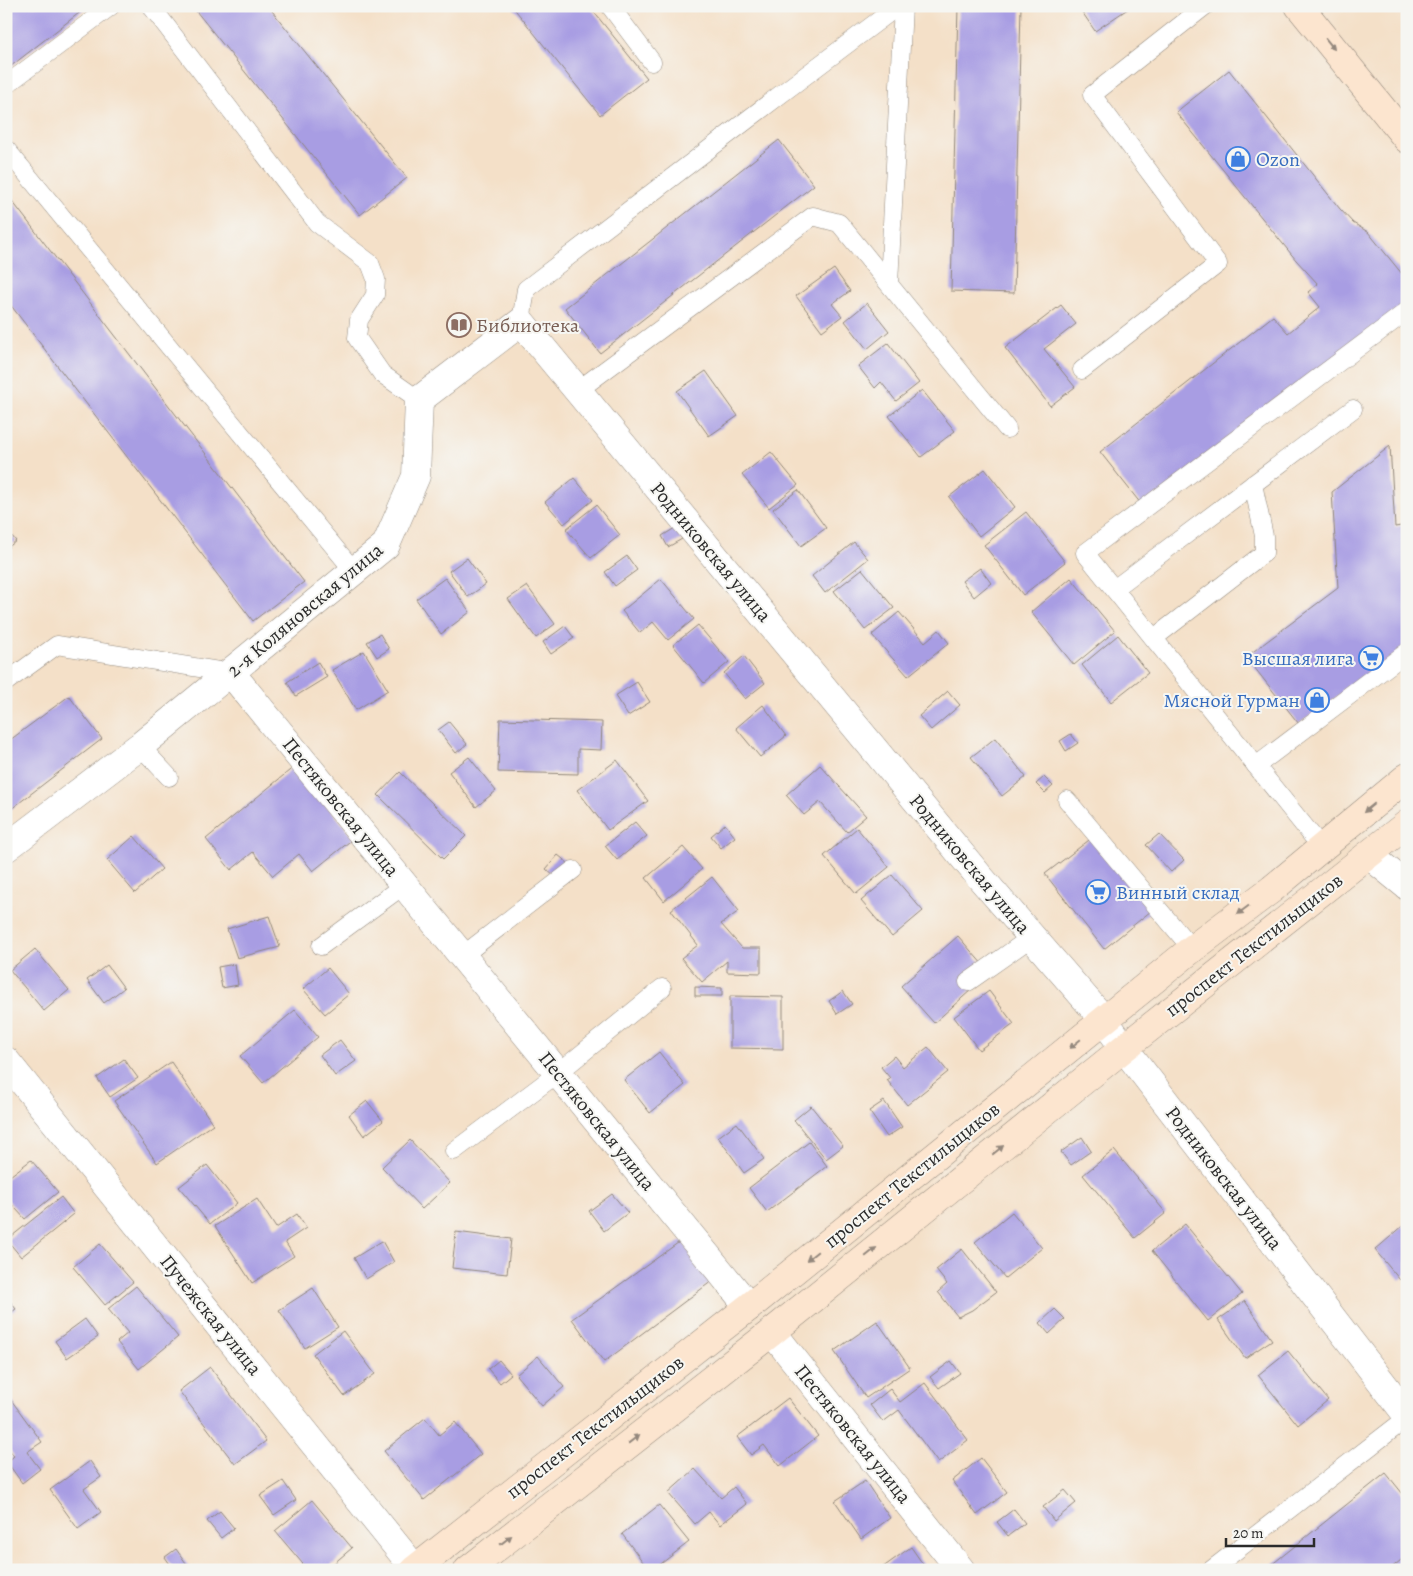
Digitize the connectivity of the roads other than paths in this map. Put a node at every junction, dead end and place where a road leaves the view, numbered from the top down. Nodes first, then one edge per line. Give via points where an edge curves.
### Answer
1 (111, 6) edge
2 (151, 6) edge
3 (610, 6) edge
4 (898, 6) edge
5 (903, 6) edge
6 (1205, 6) edge
7 (1299, 6) edge
8 (652, 62) dead end
9 (6, 85) edge
10 (1407, 139) edge
11 (6, 149) edge
12 (888, 284) junction
13 (1407, 311) edge
14 (521, 322) junction
15 (1082, 370) dead end
16 (577, 390) junction
17 (419, 400) junction
18 (1353, 408) dead end
19 (1008, 429) dead end
20 (1253, 484) junction
21 (354, 571) junction
22 (1114, 589) junction
23 (1154, 638) junction
24 (1407, 652) edge
25 (231, 673) junction
26 (6, 682) edge
27 (140, 746) junction
28 (1256, 766) junction
29 (169, 777) dead end
30 (1407, 777) edge
31 (1068, 800) dead end
32 (1407, 824) edge
33 (6, 848) edge
34 (1322, 848) junction
35 (1368, 855) junction
36 (573, 870) dead end
37 (404, 885) junction
38 (1407, 886) edge
39 (1032, 937) junction
40 (321, 946) dead end
41 (1192, 949) junction
42 (462, 956) junction
43 (968, 982) dead end
44 (662, 988) dead end
45 (1104, 1020) junction
46 (1124, 1048) junction
47 (6, 1061) edge
48 (558, 1073) junction
49 (454, 1151) dead end
50 (749, 1307) junction
51 (772, 1332) junction
52 (1407, 1416) edge
53 (415, 1569) edge
54 (468, 1570) edge
55 (961, 1570) edge
56 (1211, 1570) edge

1 - 9 lane
2 - 17 lane via 317,223 370,263 376,279 375,295 359,320 357,338 382,374
3 - 8 lane
4 - 14 lane via 526,289
5 - 12 lane
6 - 15 lane via 1092,94 1218,264
7 -> 10 main road
11 - 21 lane
12 - 16 lane via 839,223 813,216
12 - 19 lane
13 - 22 lane via 1085,553
14 - 16 street, Родниковская улица
14 - 17 street
16 - 39 street, Родниковская улица
17 - 21 street, 2-я Коляновская улица via 416,476 386,545
18 - 20 lane
20 - 22 lane
20 - 23 lane via 1264,536 1264,553
21 - 25 street, 2-я Коляновская улица
22 - 23 lane
23 - 28 lane
24 - 28 lane
25 - 26 lane via 57,645
25 - 27 street, 2-я Коляновская улица
25 - 37 street, Пестяковская улица
27 - 29 lane
27 - 33 street, 2-я Коляновская улица
28 - 34 lane
30 -> 34 main road, проспект Текстильщиков
31 - 41 lane
32 - 35 main road, проспект Текстильщиков
34 -> 41 main road, проспект Текстильщиков
35 - 38 street
35 - 46 main road, проспект Текстильщиков
36 - 42 lane
37 - 40 lane
37 - 42 street, Пестяковская улица
39 - 43 lane
39 - 45 street, Родниковская улица
41 - 45 main road, проспект Текстильщиков
42 - 48 street, Пестяковская улица
44 - 48 lane
45 - 46 street, Родниковская улица
45 -> 50 main road, проспект Текстильщиков
51 -> 46 main road, проспект Текстильщиков
46 - 52 street, Родниковская улица
47 - 53 street, Пучежская улица
48 - 49 lane
48 - 50 street, Пестяковская улица
50 - 51 street, Пестяковская улица
50 - 53 main road, проспект Текстильщиков
54 -> 51 main road, проспект Текстильщиков
51 - 55 street, Пестяковская улица
52 - 56 lane

